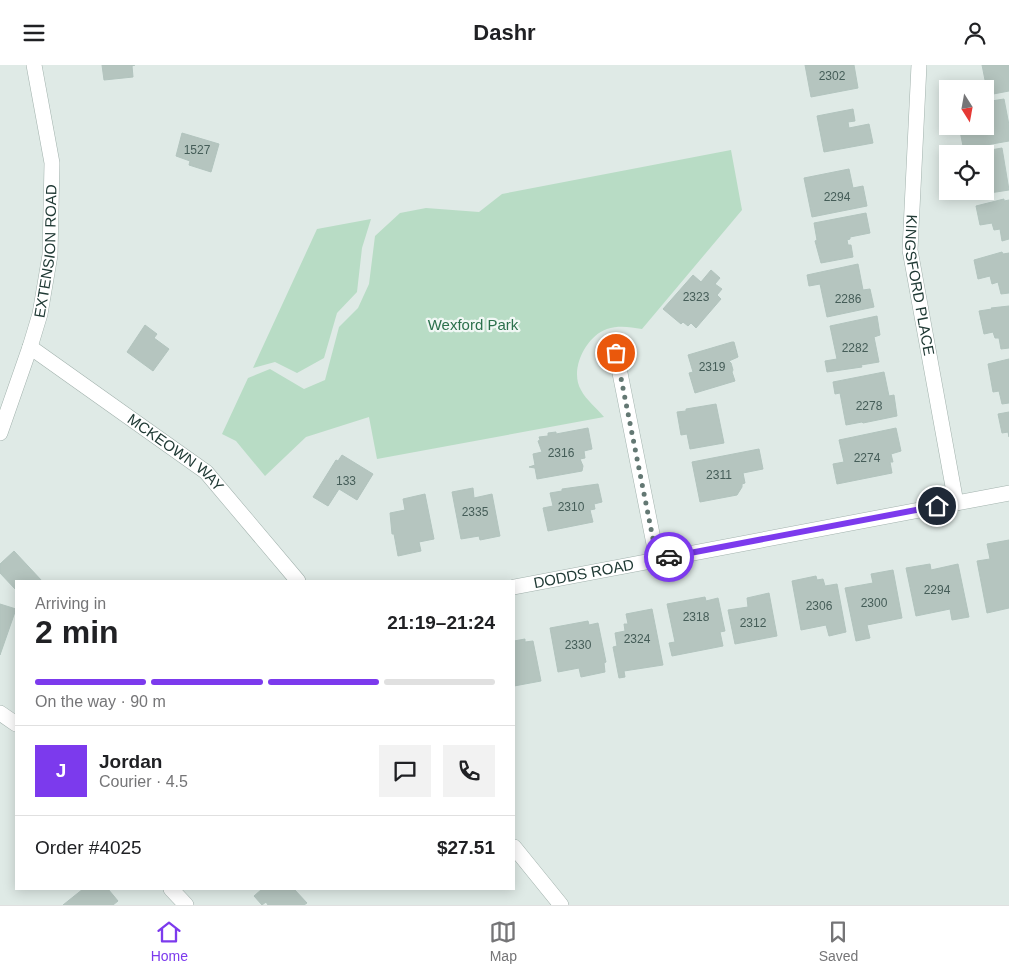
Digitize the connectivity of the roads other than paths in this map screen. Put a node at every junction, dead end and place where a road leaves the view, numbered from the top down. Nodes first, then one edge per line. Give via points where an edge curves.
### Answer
1 (34, 65) edge
2 (919, 65) edge
3 (30, 347) junction
4 (616, 353) dead end
5 (0, 433) edge
6 (1009, 493) edge
7 (956, 503) junction
8 (657, 559) junction
9 (297, 580) edge
10 (515, 587) edge
11 (0, 713) edge
12 (15, 723) edge
13 (515, 848) edge
14 (172, 890) edge
15 (186, 905) edge
16 (561, 905) edge

1 - 3 street, EXTENSION ROAD via 52,163 50,255 40,314
2 - 7 street, KINGSFORD PLACE via 910,250
3 - 5 street, EXTENSION ROAD
3 - 9 street, MCKEOWN WAY via 206,472
4 - 8 street
6 - 7 street, DODDS ROAD
7 - 8 street, DODDS ROAD
8 - 10 street, DODDS ROAD
11 - 12 street
13 - 16 street
14 - 15 street

